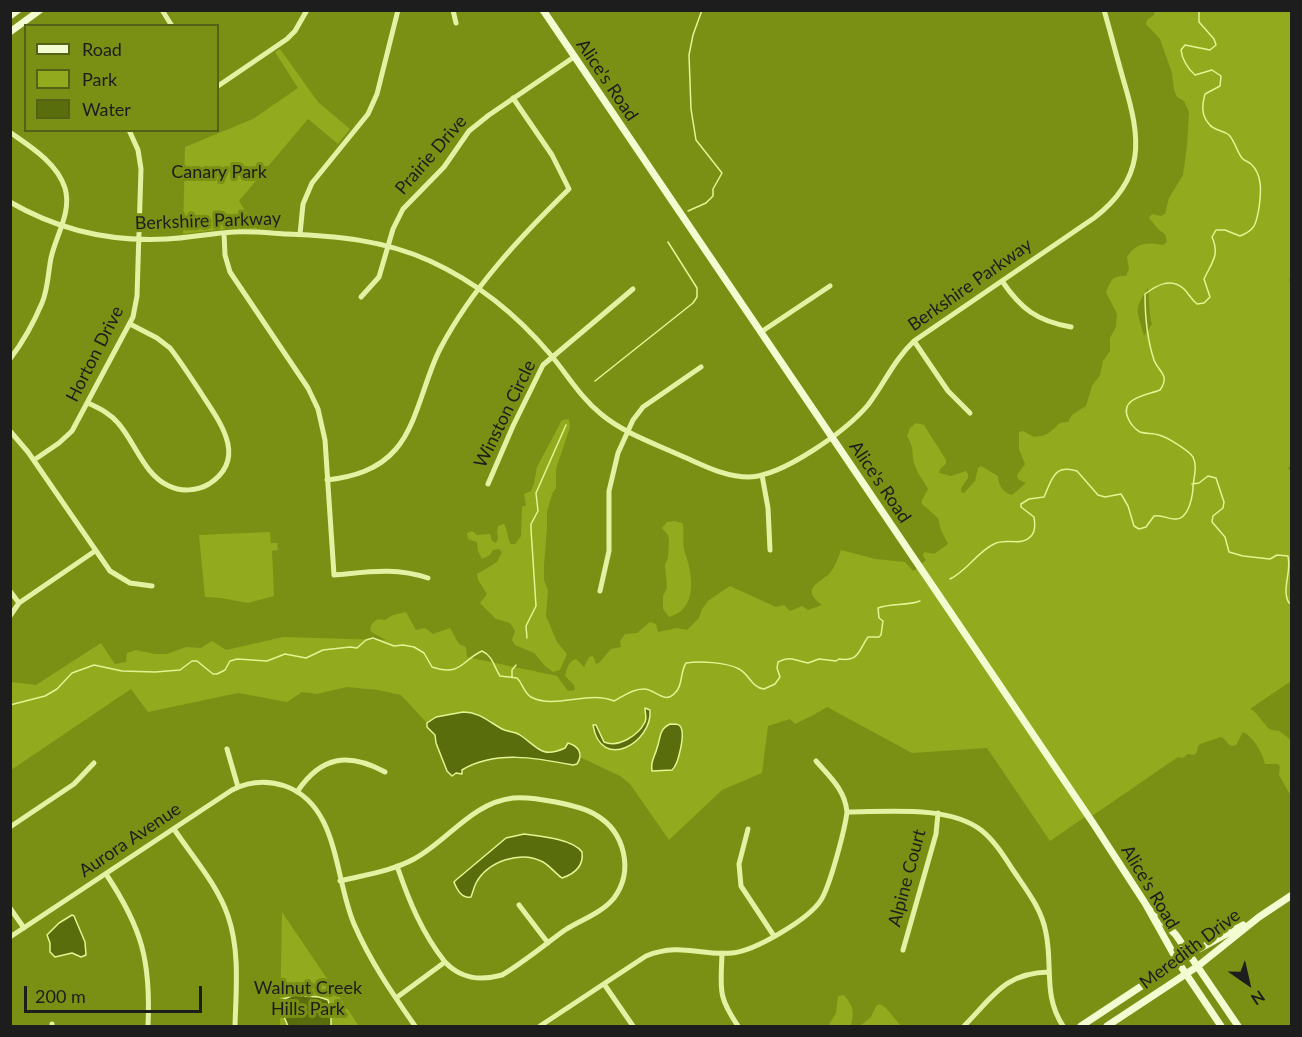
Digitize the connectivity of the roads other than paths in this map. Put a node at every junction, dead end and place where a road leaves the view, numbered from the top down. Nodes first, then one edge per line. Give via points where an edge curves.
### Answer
1 (18, 10) edge
2 (40, 10) edge
3 (162, 10) edge
4 (307, 10) edge
5 (398, 10) edge
6 (453, 10) edge
7 (543, 10) edge
8 (1104, 10) edge
9 (10, 16) edge
10 (456, 23) dead end
11 (171, 24) edge
12 (10, 32) edge
13 (574, 57) junction
14 (219, 85) edge
15 (513, 98) junction
16 (130, 132) edge
17 (11, 133) edge
18 (10, 202) edge
19 (62, 226) junction
20 (224, 233) junction
21 (300, 234) junction
22 (138, 240) junction
23 (389, 246) junction
24 (1002, 281) junction
25 (830, 286) dead end
26 (633, 289) dead end
27 (480, 290) junction
28 (361, 297) dead end
29 (130, 324) junction
30 (1071, 327) dead end
31 (761, 332) junction
32 (914, 341) junction
33 (552, 356) junction
34 (10, 359) edge
35 (701, 367) dead end
36 (88, 403) junction
37 (970, 413) dead end
38 (10, 431) edge
39 (628, 432) junction
40 (832, 436) junction
41 (34, 460) junction
42 (762, 475) junction
43 (327, 480) junction
44 (488, 484) dead end
45 (770, 550) dead end
46 (95, 551) junction
47 (428, 578) dead end
48 (152, 586) dead end
49 (10, 591) edge
50 (600, 591) dead end
51 (19, 603) junction
52 (10, 616) edge
53 (227, 749) dead end
54 (816, 761) dead end
55 (94, 763) dead end
56 (385, 772) dead end
57 (237, 787) junction
58 (297, 792) junction
59 (847, 812) junction
60 (938, 813) junction
61 (10, 827) edge
62 (174, 829) junction
63 (748, 829) dead end
64 (397, 866) junction
65 (106, 874) junction
66 (340, 881) junction
67 (1292, 895) edge
68 (1145, 903) junction
69 (519, 905) dead end
70 (10, 908) edge
71 (1259, 917) junction
72 (24, 928) junction
73 (774, 936) junction
74 (10, 937) edge
75 (548, 943) junction
76 (903, 950) dead end
77 (722, 953) junction
78 (1190, 954) junction
79 (445, 962) junction
80 (1178, 962) junction
81 (1198, 966) junction
82 (1049, 972) junction
83 (1186, 974) junction
84 (604, 984) junction
85 (396, 998) junction
86 (148, 1026) edge
87 (235, 1026) edge
88 (415, 1026) edge
89 (540, 1026) edge
90 (633, 1026) edge
91 (738, 1026) edge
92 (964, 1026) edge
93 (1063, 1026) edge
94 (1081, 1026) edge
95 (1107, 1026) edge
96 (1221, 1026) edge
97 (1238, 1026) edge

1 - 9 main road
2 - 12 main road
3 - 11 street
4 - 14 street via 287,39
5 - 21 street via 373,105 312,183 303,204
6 - 10 street
7 - 13 main road, Alice's Road
8 - 24 street, Berkshire Parkway via 1135,123 1137,146 1131,171 1121,192 1106,209
13 - 15 street, Prairie Drive
13 - 31 main road, Alice's Road
15 - 23 street, Prairie Drive via 478,123 444,167 409,200 397,219
15 - 27 street via 552,155 569,189 518,242
16 - 22 street, Horton Drive via 141,169
17 - 19 street via 37,152 61,180 67,201
18 - 19 street, Berkshire Parkway
19 - 22 street, Berkshire Parkway via 105,237
19 - 34 street via 44,300
20 - 21 street, Berkshire Parkway
20 - 22 street, Berkshire Parkway
20 - 43 street via 230,272 314,398 324,432
21 - 23 street, Berkshire Parkway
22 - 29 street, Horton Drive via 136,308
23 - 27 street, Berkshire Parkway via 446,269
23 - 28 street, Prairie Drive via 379,277
24 - 30 street via 1026,310 1046,321
24 - 32 street, Berkshire Parkway
25 - 31 street
26 - 33 street, Winston Circle
27 - 33 street, Berkshire Parkway
27 - 43 street via 442,345 410,428 395,450 362,473
29 - 36 street, Horton Drive
29 - 36 street via 170,348 223,426 229,446 222,472 198,489 169,486 151,471 119,423
31 - 40 main road, Alice's Road
32 - 37 street via 948,391
32 - 40 street, Berkshire Parkway via 895,362 874,397
33 - 39 street, Berkshire Parkway via 590,404
33 - 44 street, Winston Circle via 539,371
35 - 39 street via 648,402
36 - 41 street, Horton Drive via 66,438
38 - 41 street
39 - 42 street, Berkshire Parkway via 724,474
39 - 50 street via 610,478 609,551
40 - 42 street, Berkshire Parkway via 789,465
40 - 68 main road, Alice's Road
41 - 46 street
42 - 45 street
43 - 47 street via 334,574 395,570
46 - 48 street via 120,578
46 - 51 street
49 - 51 street
51 - 52 street
53 - 57 street
54 - 59 street via 841,790
55 - 61 street via 74,784
56 - 58 street via 360,761 335,761 315,771
57 - 58 street, Aurora Avenue via 273,783
57 - 62 street, Aurora Avenue
58 - 66 street via 313,805 326,824
59 - 60 street
59 - 73 street via 823,897 810,912
60 - 76 street, Alpine Court via 936,834
60 - 82 street via 971,824 996,846 1040,913
62 - 65 street, Aurora Avenue
62 - 87 street via 228,916 237,964
63 - 73 street via 739,864 741,886
64 - 66 street
64 - 75 street via 434,847 481,808 501,800 537,799 598,816 614,832 623,850 625,872 620,889 600,911
64 - 79 street via 417,918
65 - 72 street, Aurora Avenue
65 - 86 street via 132,916 143,948
66 - 85 street via 362,942
67 - 71 main road, Meredith Drive
68 - 78 main road
68 - 80 main road, Alice's Road
69 - 75 street
70 - 72 street
71 - 78 main road, Meredith Drive
71 - 81 main road, Meredith Drive
72 - 74 street, Aurora Avenue
73 - 77 street via 753,948
75 - 79 street via 512,969 491,978 466,976
77 - 84 street via 679,948 657,951
77 - 91 street via 721,993
78 - 80 main road, Meredith Drive
78 - 81 main road
79 - 85 street
80 - 83 main road, Alice's Road
80 - 94 main road, Meredith Drive
81 - 83 main road, Meredith Drive
81 - 97 main road
82 - 92 street via 1026,974 1006,984
82 - 93 street via 1051,1003
83 - 95 main road, Meredith Drive
83 - 96 main road, Alice's Road
84 - 89 street
84 - 90 street
85 - 88 street

